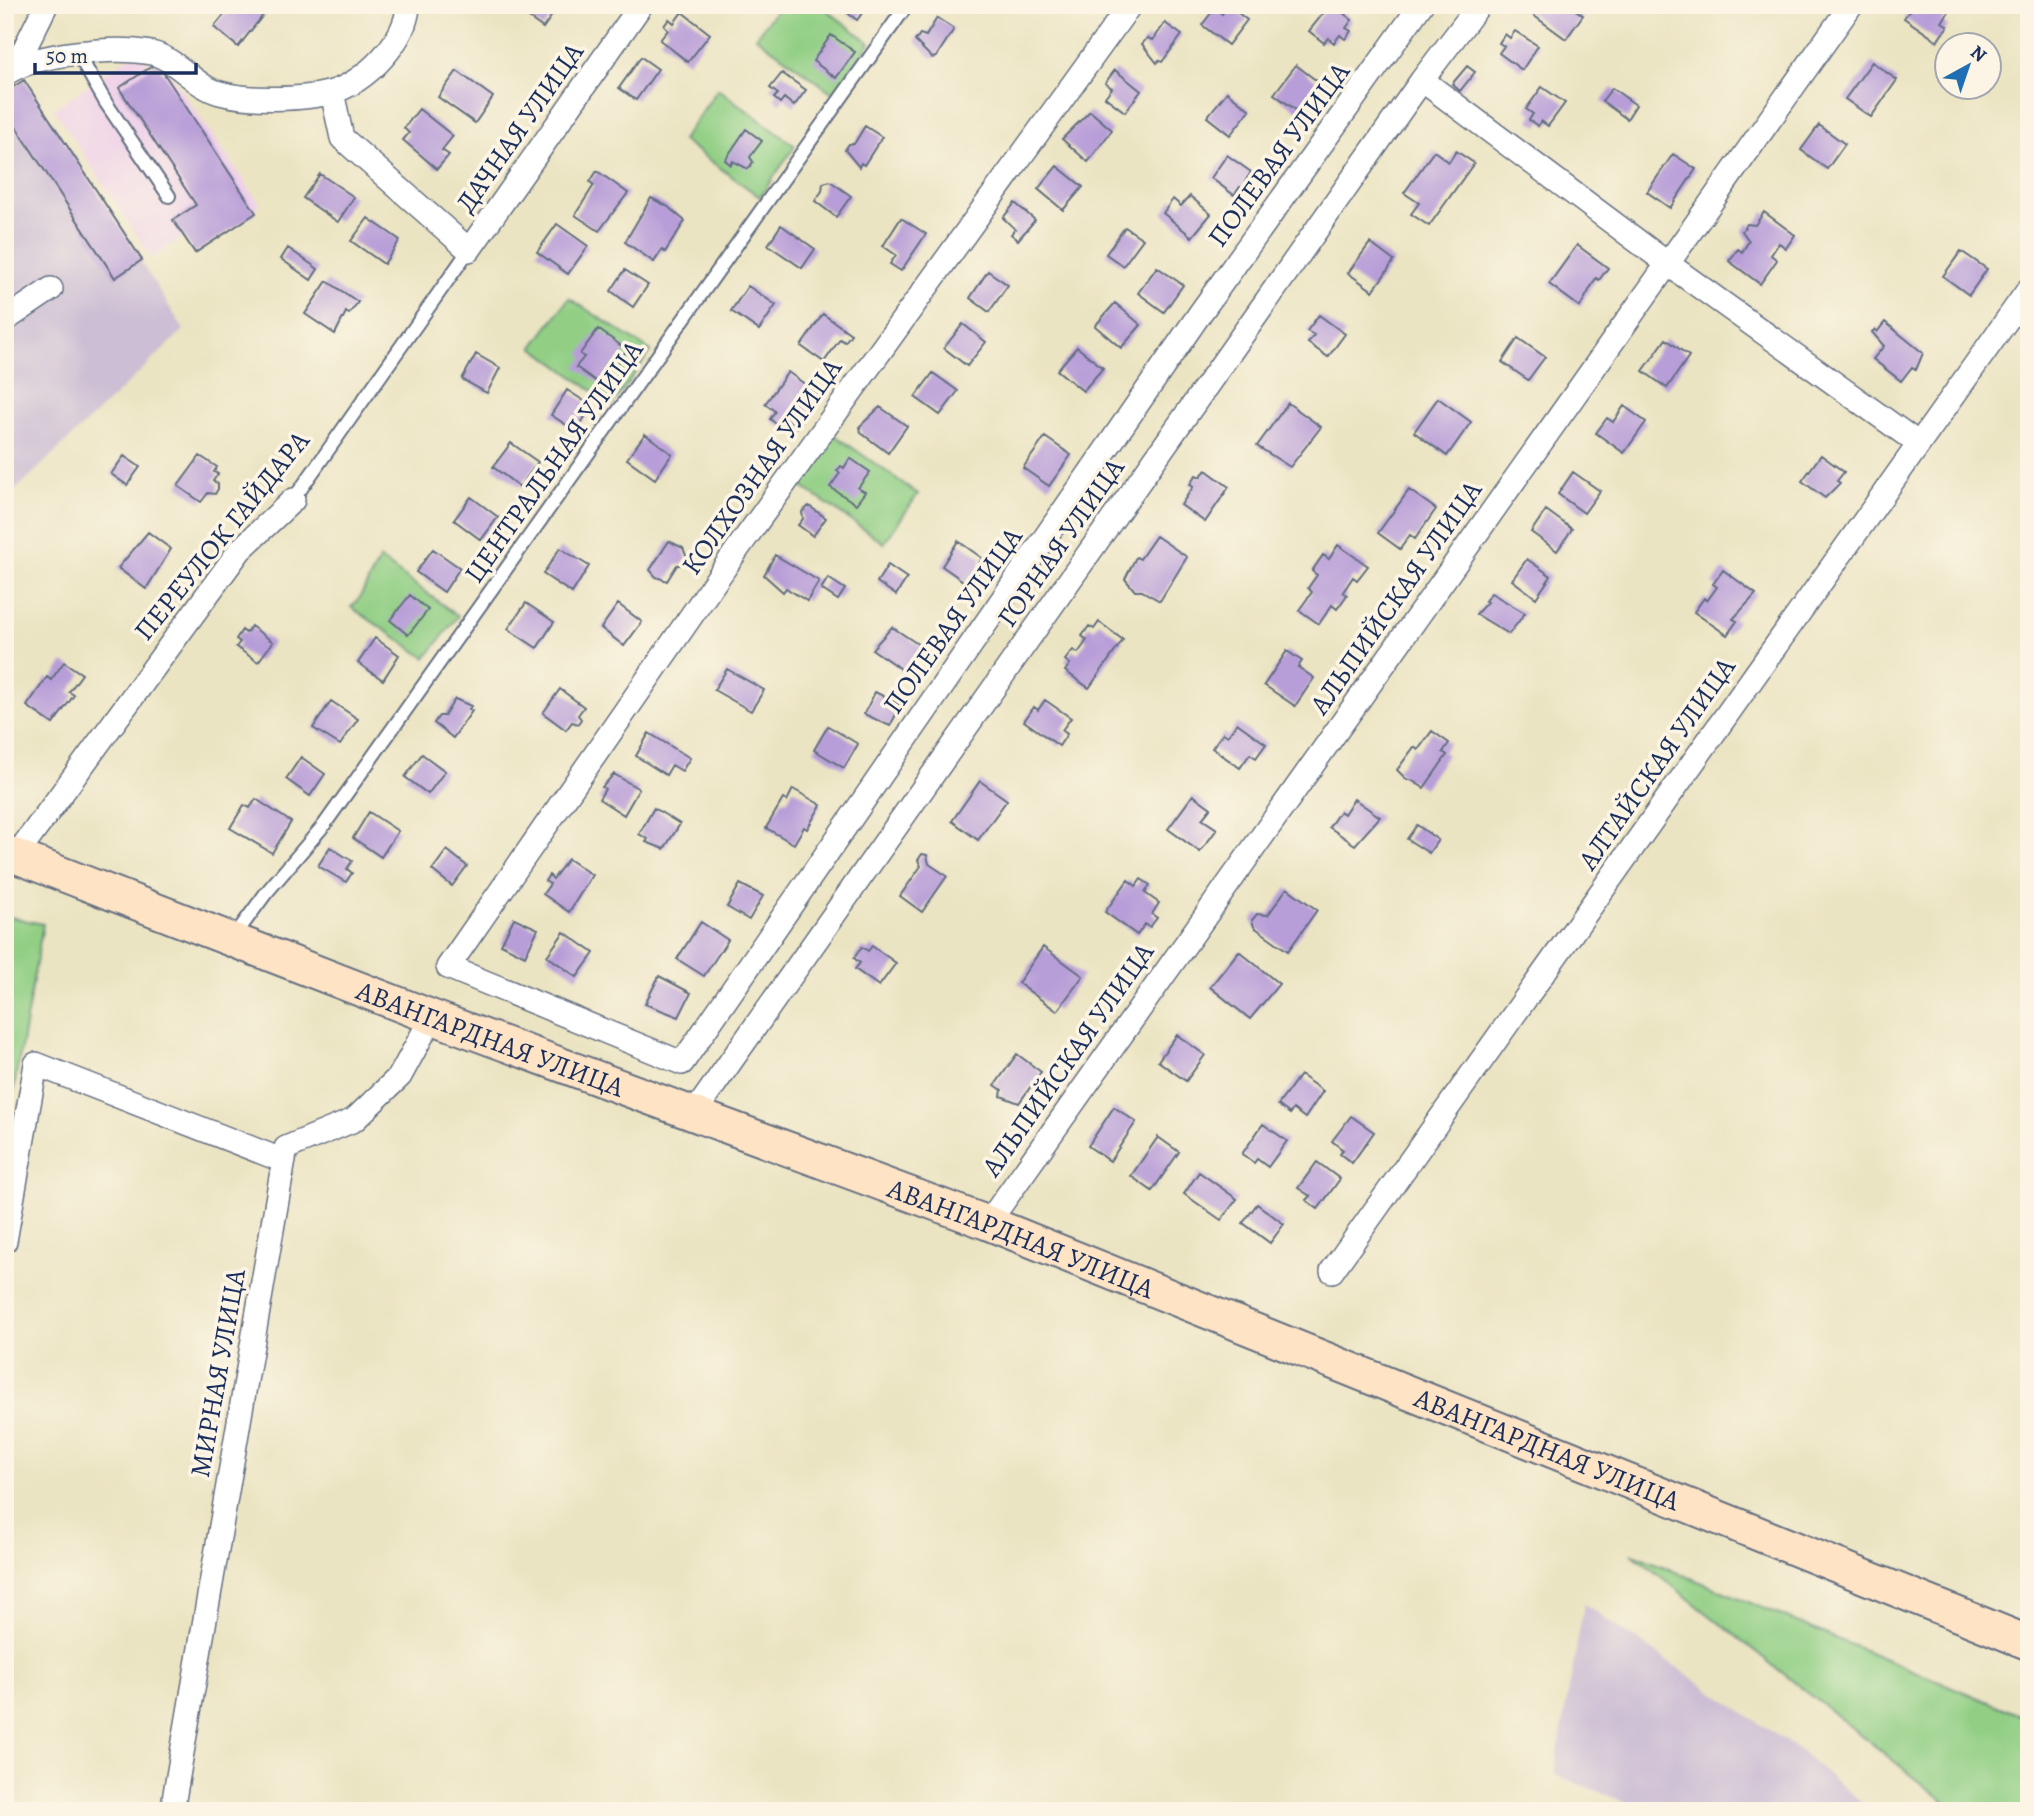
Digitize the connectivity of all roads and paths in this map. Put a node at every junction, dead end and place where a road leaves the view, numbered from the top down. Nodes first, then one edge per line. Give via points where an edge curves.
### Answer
1 (46, 5) edge
2 (408, 5) edge
3 (641, 5) edge
4 (907, 5) edge
5 (1130, 5) edge
6 (1421, 5) edge
7 (1479, 5) edge
8 (1850, 5) edge
9 (78, 54) junction
10 (11, 70) edge
11 (1422, 80) junction
12 (332, 92) junction
13 (169, 196) dead end
14 (469, 250) junction
15 (1668, 264) junction
16 (51, 289) dead end
17 (2029, 289) edge
18 (5, 320) edge
19 (1919, 444) junction
20 (293, 500) joint
21 (10, 854) edge
22 (232, 939) junction
23 (448, 967) joint
24 (432, 1017) junction
25 (694, 1115) junction
26 (284, 1161) junction
27 (988, 1223) junction
28 (5, 1241) edge
29 (1332, 1271) dead end
30 (2029, 1643) edge
31 (172, 1811) edge

1 - 10 street
2 - 12 street via 408,21 376,67
3 - 14 street, ДАЧНАЯ УЛИЦА
4 - 22 lane, ЦЕНТРАЛЬНАЯ УЛИЦА via 324,825
5 - 23 street, КОЛХОЗНАЯ УЛИЦА via 739,547
6 - 23 street, ПОЛЕВАЯ УЛИЦА via 1202,312 682,1063
7 - 11 street, ГОРНАЯ УЛИЦА
8 - 15 street, АЛЬПИЙСКАЯ УЛИЦА
9 - 10 street
9 - 12 street via 153,53 218,93 268,98
9 - 13 lane
11 - 15 street
11 - 25 street, ГОРНАЯ УЛИЦА
12 - 14 street via 342,138
14 - 20 lane, ПЕРЕУЛОК ГАЙДАРА
15 - 19 street
15 - 27 street, АЛЬПИЙСКАЯ УЛИЦА
16 - 18 street
17 - 19 street, АЛТАЙСКАЯ УЛИЦА
19 - 29 street, АЛТАЙСКАЯ УЛИЦА
20 - 21 street, ПЕРЕУЛОК ГАЙДАРА via 240,550
21 - 22 main road, АВАНГАРДНАЯ УЛИЦА
22 - 24 main road, АВАНГАРДНАЯ УЛИЦА
24 - 25 main road, АВАНГАРДНАЯ УЛИЦА
24 - 26 street via 400,1076 354,1120 286,1148
25 - 27 main road, АВАНГАРДНАЯ УЛИЦА
26 - 28 street via 36,1064
26 - 31 street, МИРНАЯ УЛИЦА
27 - 30 main road, АВАНГАРДНАЯ УЛИЦА

